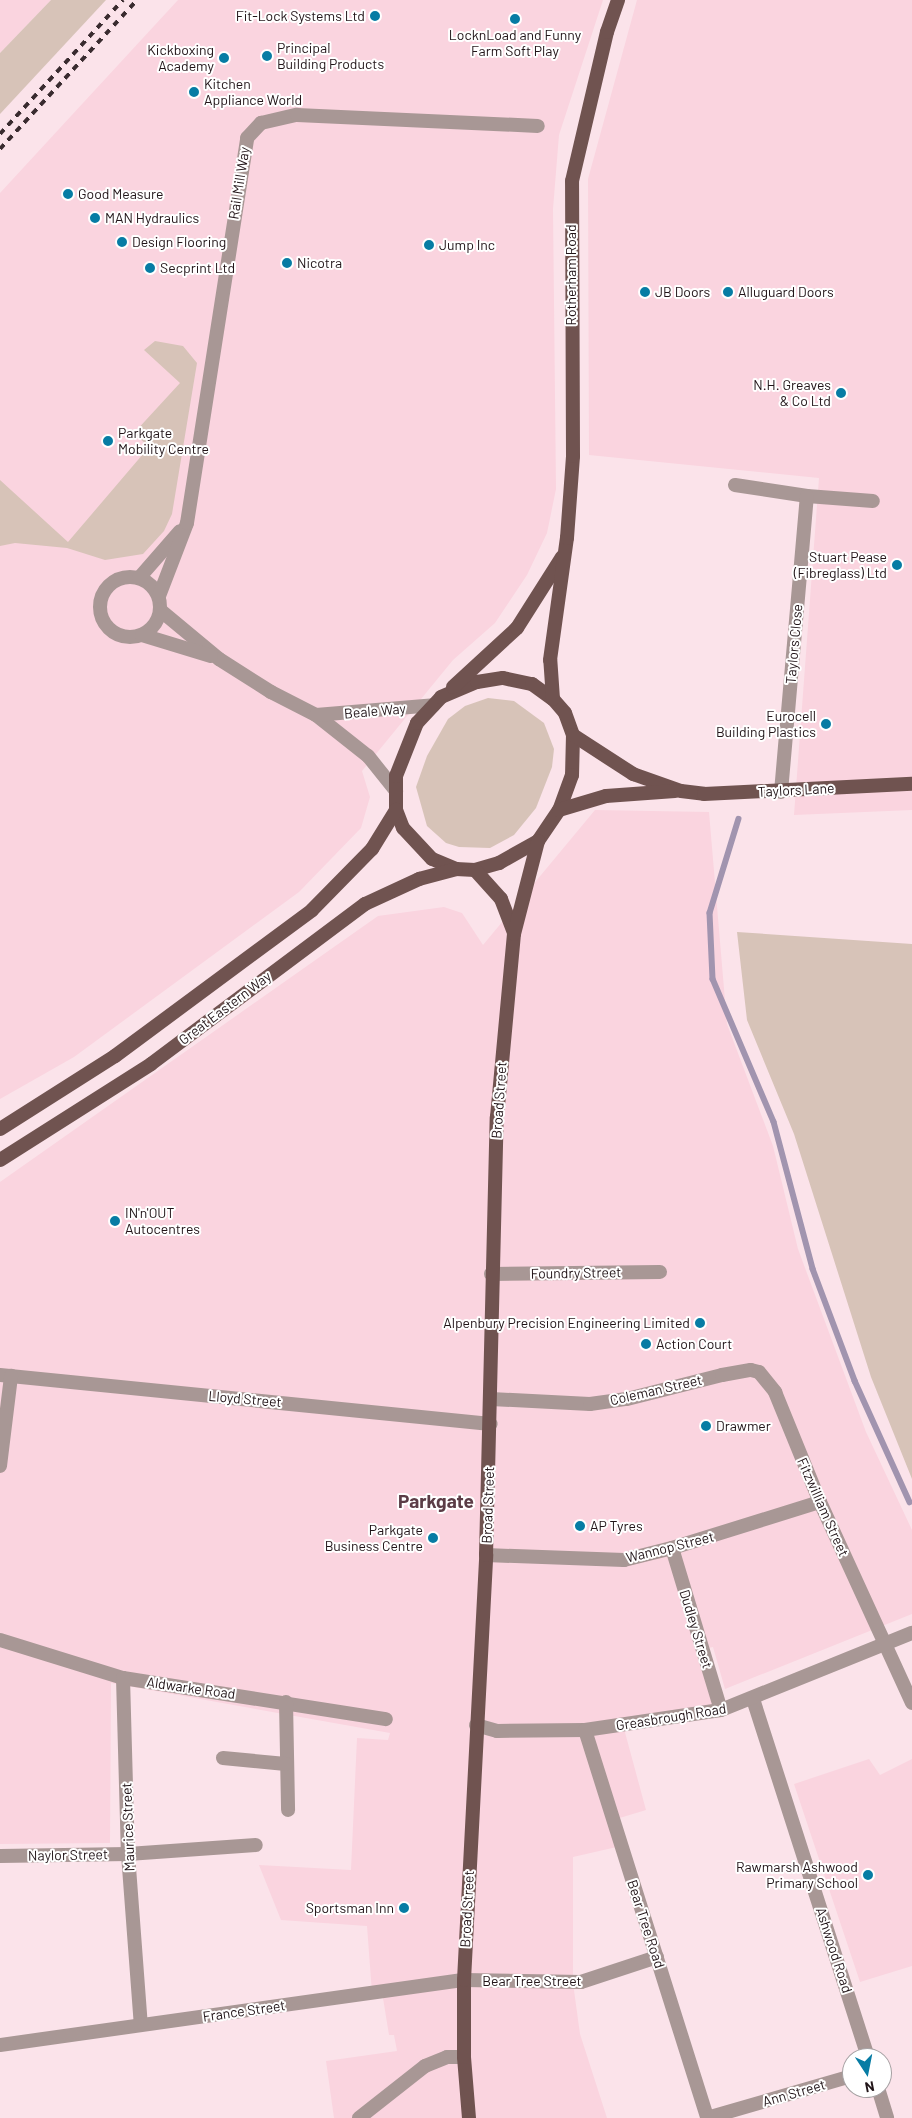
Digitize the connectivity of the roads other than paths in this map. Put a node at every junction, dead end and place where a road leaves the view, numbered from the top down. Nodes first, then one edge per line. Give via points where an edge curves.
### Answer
1 (618, 0) edge
2 (538, 126) dead end
3 (735, 485) dead end
4 (807, 496) junction
5 (873, 501) dead end
6 (187, 523) junction
7 (564, 554) junction
8 (140, 578) junction
9 (160, 603) junction
10 (142, 635) junction
11 (219, 659) junction
12 (447, 693) junction
13 (554, 699) junction
14 (434, 705) junction
15 (316, 715) junction
16 (573, 735) junction
17 (912, 784) edge
18 (681, 790) junction
19 (396, 791) junction
20 (782, 792) junction
21 (396, 810) junction
22 (559, 810) junction
23 (538, 841) junction
24 (456, 869) junction
25 (475, 870) junction
26 (514, 934) junction
27 (0, 1129) edge
28 (0, 1160) edge
29 (660, 1272) dead end
30 (492, 1274) junction
31 (759, 1372) joint
32 (5, 1376) edge
33 (491, 1400) junction
34 (491, 1424) junction
35 (0, 1466) edge
36 (820, 1502) junction
37 (672, 1548) junction
38 (486, 1556) junction
39 (912, 1633) edge
40 (0, 1640) edge
41 (886, 1645) junction
42 (123, 1678) junction
43 (754, 1700) junction
44 (286, 1702) junction
45 (912, 1703) edge
46 (721, 1710) junction
47 (386, 1719) dead end
48 (476, 1726) junction
49 (585, 1730) junction
50 (223, 1758) dead end
51 (286, 1764) junction
52 (288, 1810) dead end
53 (256, 1844) dead end
54 (128, 1854) junction
55 (0, 1856) edge
56 (657, 1957) junction
57 (464, 1980) junction
58 (141, 2025) junction
59 (0, 2045) edge
60 (865, 2048) edge
61 (464, 2057) junction
62 (842, 2079) edge
63 (881, 2098) edge
64 (359, 2118) edge
65 (469, 2118) edge
66 (707, 2118) edge
67 (888, 2118) edge

1 - 7 main road, Rotherham Road via 607,32 572,181 573,456
2 - 6 street, Rail Mill Way via 297,115 261,123 247,138
3 - 4 street
4 - 5 street
4 - 20 street, Taylors Close
6 - 8 street
6 - 9 street, Rail Mill Way
7 - 12 main road, Rotherham Road via 517,628
7 - 13 main road, Rotherham Road via 550,660
8 - 9 street, Beale Way via 154,588
8 - 10 street, Beale Way via 129,577 113,583 103,595 100,610 108,627 116,633 125,637
9 - 10 street via 155,625
9 - 11 street, Beale Way
10 - 11 street, Beale Way
11 - 15 street, Beale Way via 271,692
12 - 13 main road via 477,682 503,678 532,684
12 - 14 main road, Rotherham Road
13 - 16 main road via 565,713
14 - 15 street, Beale Way
14 - 19 main road, Rotherham Road via 417,723 402,756
15 - 19 street, Beale Way via 368,756
16 - 18 main road, Taylors Lane via 633,774
16 - 22 main road via 572,775
17 - 20 main road, Taylors Lane
18 - 20 main road, Taylors Lane via 704,794
18 - 22 main road, Taylors Lane via 606,796
19 - 21 main road, Rotherham Road
21 - 24 main road via 403,828 415,844 432,859
21 - 27 main road, Great Eastern Way via 372,849 312,910 115,1056
22 - 23 main road
23 - 25 main road via 518,855
23 - 26 main road, Broad Street
24 - 25 main road
24 - 28 main road, Great Eastern Way via 420,879 365,904 151,1064
25 - 26 main road, Broad Street via 502,900
26 - 30 main road, Broad Street via 496,1118
29 - 30 street, Foundry Street
30 - 33 main road, Broad Street
31 - 33 street, Coleman Street via 751,1370 722,1375 627,1400 590,1404
31 - 36 street, Fitzwilliam Street via 774,1392
32 - 34 street, Lloyd Street
32 - 35 street
33 - 34 main road, Broad Street
34 - 38 main road, Broad Street
36 - 37 street, Wannop Street
36 - 41 street, Fitzwilliam Street
37 - 38 street, Wannop Street via 624,1560
37 - 46 street, Dudley Street
38 - 48 main road, Broad Street
39 - 41 street, Greasbrough Road
40 - 42 street, Aldwarke Road
41 - 43 street, Greasbrough Road
41 - 45 street, Fitzwilliam Street
42 - 44 street, Aldwarke Road
42 - 54 street, Maurice Street
43 - 46 street, Greasbrough Road
43 - 60 street, Ashwood Road
44 - 47 street, Aldwarke Road
44 - 51 street
46 - 49 street, Greasbrough Road
48 - 49 street, Greasbrough Road via 497,1731
48 - 57 main road, Broad Street
49 - 56 street, Bear Tree Road
50 - 51 street
51 - 52 street
53 - 54 street, Naylor Street
54 - 55 street, Naylor Street
54 - 58 street, Maurice Street
56 - 57 street, Bear Tree Street via 604,1977 573,1983
56 - 66 street, Bear Tree Road
57 - 58 street, France Street
57 - 61 main road, Broad Street
58 - 59 street, France Street
61 - 64 street via 447,2057 425,2066
61 - 65 main road, Broad Street
62 - 66 street, Ann Street
63 - 67 street

